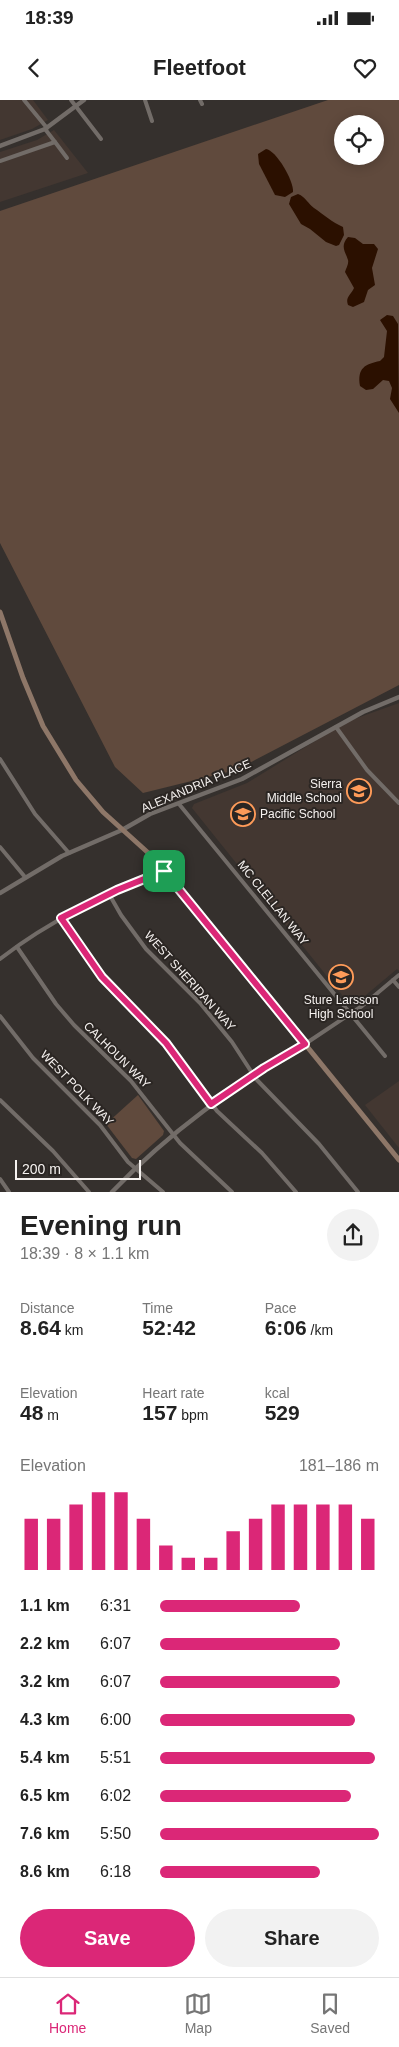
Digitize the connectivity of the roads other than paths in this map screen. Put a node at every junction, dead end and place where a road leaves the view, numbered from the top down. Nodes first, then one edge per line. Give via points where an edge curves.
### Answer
1 (24, 100) edge
2 (71, 100) edge
3 (84, 100) edge
4 (145, 100) edge
5 (76, 106) junction
6 (152, 121) dead end
7 (46, 128) junction
8 (101, 139) dead end
9 (54, 140) junction
10 (0, 146) edge
11 (67, 158) dead end
12 (0, 161) edge
13 (0, 612) edge
14 (399, 697) edge
15 (336, 727) junction
16 (0, 759) edge
17 (399, 803) edge
18 (180, 804) junction
19 (122, 830) junction
20 (0, 847) edge
21 (69, 853) junction
22 (164, 871) junction
23 (25, 877) junction
24 (0, 893) edge
25 (109, 894) junction
26 (61, 918) junction
27 (17, 947) junction
28 (0, 959) edge
29 (399, 975) edge
30 (393, 980) junction
31 (399, 987) edge
32 (350, 1014) junction
33 (0, 1016) edge
34 (305, 1044) junction
35 (385, 1056) dead end
36 (254, 1075) junction
37 (0, 1100) edge
38 (211, 1104) junction
39 (173, 1134) junction
40 (399, 1160) edge
41 (135, 1168) junction
42 (0, 1179) edge
43 (10, 1192) edge
44 (89, 1192) edge
45 (112, 1192) edge
46 (163, 1192) edge
47 (232, 1192) edge
48 (296, 1192) edge
49 (358, 1192) edge

1 - 7 street
2 - 5 street
3 - 5 street
4 - 6 street
5 - 7 street
5 - 8 street
7 - 9 street
7 - 10 street
9 - 11 street
9 - 12 street
13 - 19 main road via 28,693 51,741 91,798
14 - 15 street, ALEXANDRIA PLACE via 373,706
15 - 17 street via 366,770
15 - 18 street, ALEXANDRIA PLACE via 242,779
16 - 21 street via 35,814
18 - 19 street, ALEXANDRIA PLACE via 150,814
18 - 32 street, MC CLELLAN WAY
19 - 21 street, ALEXANDRIA PLACE
19 - 22 main road
20 - 23 street
21 - 23 street, ALEXANDRIA PLACE
22 - 25 street
22 - 34 main road
23 - 24 street, ALEXANDRIA PLACE
25 - 26 street
25 - 36 street, WEST SHERIDAN WAY via 142,944 212,1016
26 - 27 street
26 - 38 street via 102,977 166,1043
27 - 28 street
27 - 39 street, CALHOUN WAY via 56,1004 131,1081
29 - 30 street
30 - 31 street
30 - 32 street
32 - 34 street
32 - 35 street, MC CLELLAN WAY
33 - 41 street, WEST POLK WAY via 33,1058 91,1115
34 - 36 street
34 - 40 main road
36 - 38 street
36 - 49 street, WEST SHERIDAN WAY via 319,1144
37 - 44 street via 53,1151
38 - 39 street
38 - 48 street via 262,1153
39 - 41 street
39 - 47 street, CALHOUN WAY
41 - 45 street
41 - 46 street, WEST POLK WAY
42 - 43 street

